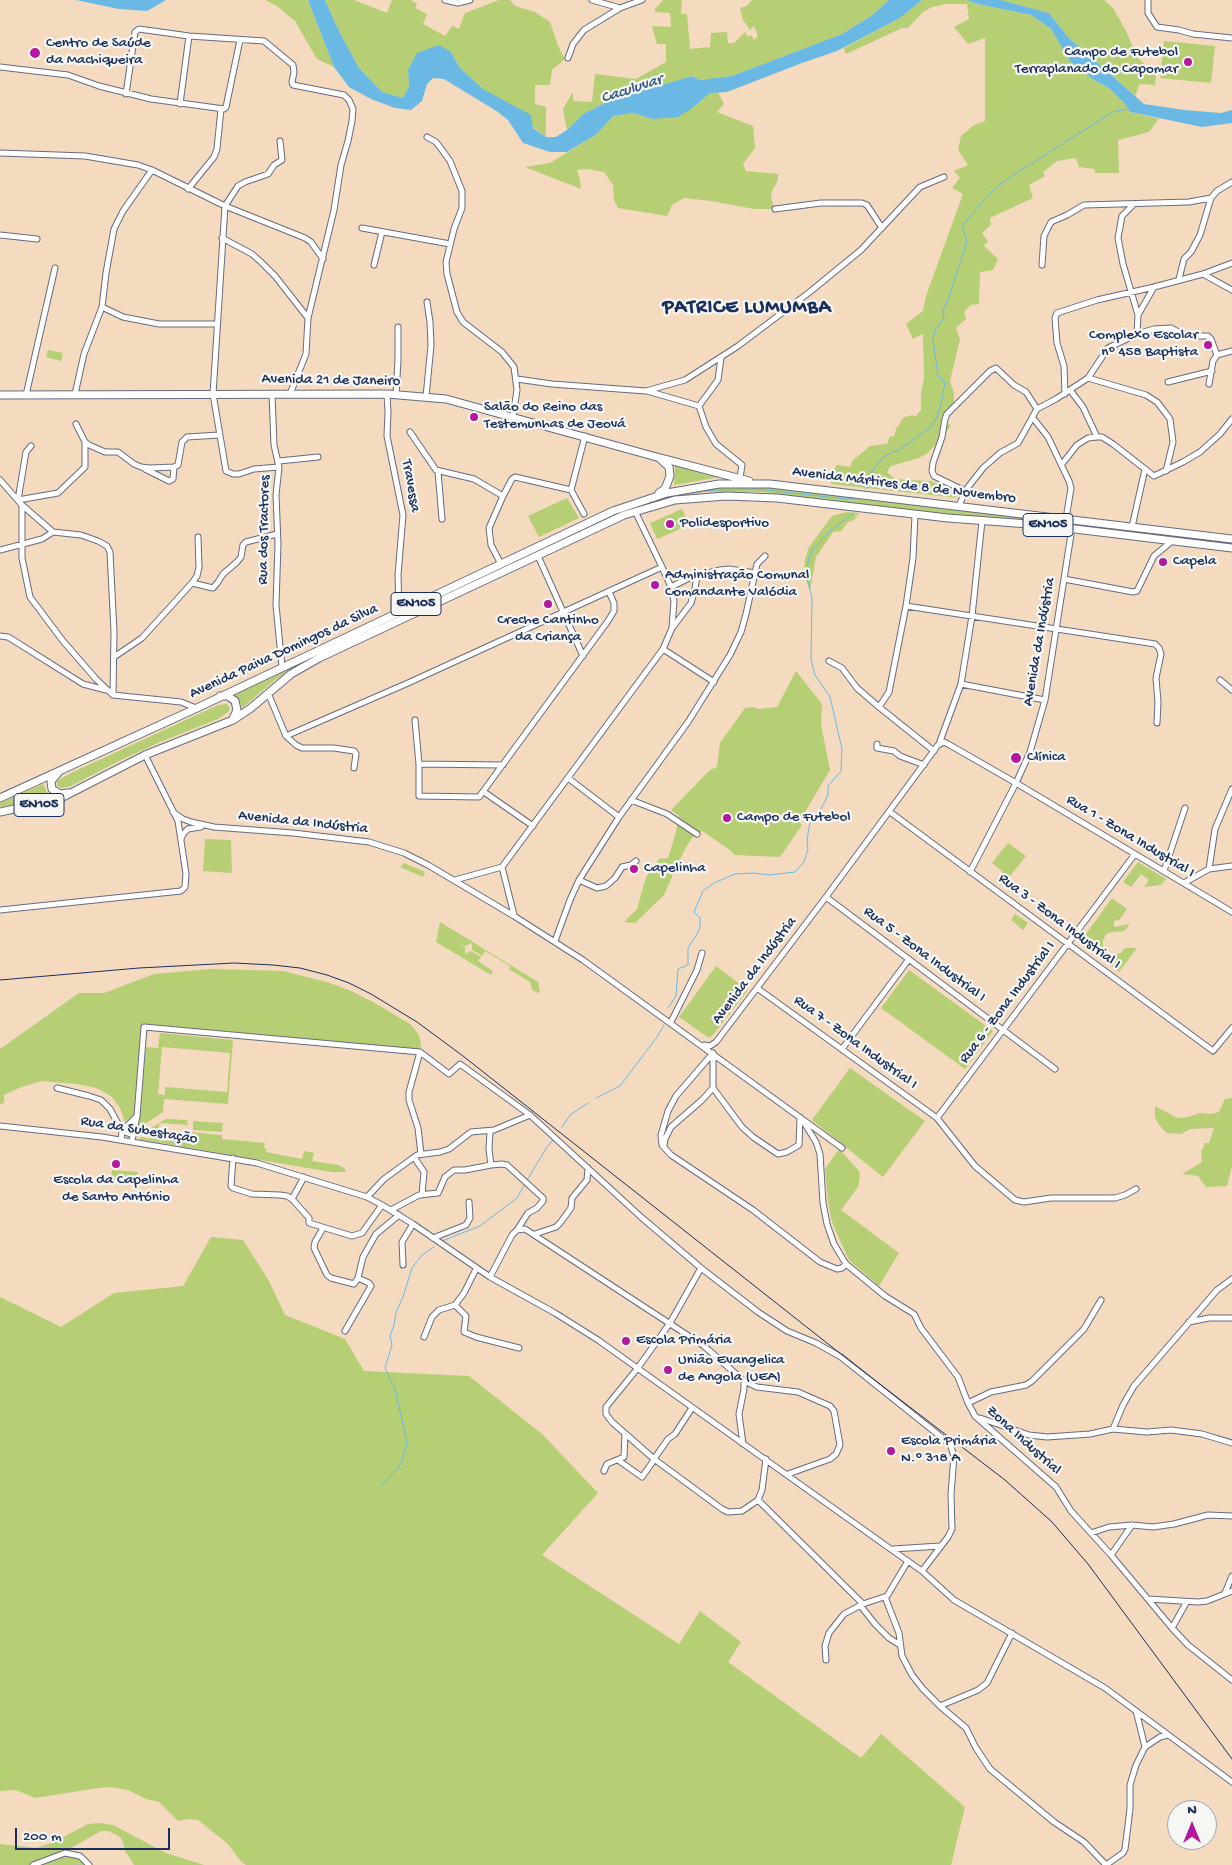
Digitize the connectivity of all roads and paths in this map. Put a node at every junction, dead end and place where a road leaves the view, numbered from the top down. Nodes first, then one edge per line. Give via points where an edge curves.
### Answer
1 (445, 0) edge
2 (470, 0) edge
3 (592, 0) edge
4 (642, 0) edge
5 (1148, 0) edge
6 (620, 8) junction
7 (189, 36) junction
8 (1232, 38) edge
9 (240, 40) junction
10 (568, 58) dead end
11 (0, 68) edge
12 (126, 94) junction
13 (180, 104) junction
14 (221, 109) junction
15 (427, 137) dead end
16 (280, 141) dead end
17 (0, 153) edge
18 (152, 170) junction
19 (944, 177) dead end
20 (1232, 182) edge
21 (188, 189) junction
22 (1211, 198) junction
23 (1132, 204) junction
24 (225, 206) junction
25 (775, 209) dead end
26 (362, 228) dead end
27 (882, 228) junction
28 (382, 232) junction
29 (0, 234) edge
30 (37, 238) dead end
31 (222, 238) junction
32 (450, 244) junction
33 (323, 259) junction
34 (1232, 263) edge
35 (1042, 265) dead end
36 (374, 266) dead end
37 (55, 268) dead end
38 (1203, 274) junction
39 (1179, 279) junction
40 (1154, 287) junction
41 (1232, 290) edge
42 (1130, 292) junction
43 (427, 302) dead end
44 (102, 307) junction
45 (1138, 315) junction
46 (308, 318) junction
47 (217, 324) junction
48 (398, 327) dead end
49 (1137, 334) junction
50 (1232, 351) edge
51 (1217, 355) junction
52 (721, 358) junction
53 (1212, 371) junction
54 (517, 378) junction
55 (1088, 378) junction
56 (1168, 382) dead end
57 (1209, 384) dead end
58 (646, 391) junction
59 (1068, 392) junction
60 (75, 394) junction
61 (213, 394) junction
62 (272, 394) junction
63 (290, 394) junction
64 (387, 394) junction
65 (0, 395) edge
66 (26, 395) junction
67 (396, 395) junction
68 (426, 397) junction
69 (699, 406) junction
70 (1037, 409) junction
71 (513, 416) junction
72 (1033, 418) junction
73 (1232, 420) edge
74 (76, 424) dead end
75 (410, 432) dead end
76 (219, 435) junction
77 (585, 436) junction
78 (1097, 436) junction
79 (85, 442) junction
80 (31, 446) dead end
81 (653, 456) junction
82 (318, 457) dead end
83 (279, 464) junction
84 (1062, 464) junction
85 (141, 467) junction
86 (174, 467) junction
87 (1145, 469) junction
88 (438, 471) junction
89 (1166, 471) junction
90 (740, 478) junction
91 (0, 480) edge
92 (760, 483) junction
93 (571, 490) junction
94 (965, 491) junction
95 (503, 496) junction
96 (655, 496) junction
97 (18, 500) junction
98 (633, 503) joint
99 (22, 505) junction
100 (959, 506) junction
101 (635, 511) junction
102 (584, 514) dead end
103 (914, 515) junction
104 (1066, 519) junction
105 (442, 520) dead end
106 (982, 521) junction
107 (1132, 527) junction
108 (1072, 528) junction
109 (53, 532) junction
110 (277, 534) junction
111 (198, 537) dead end
112 (1232, 539) edge
113 (1172, 540) junction
114 (21, 546) junction
115 (1232, 548) edge
116 (0, 550) edge
117 (538, 556) junction
118 (765, 556) dead end
119 (501, 564) junction
120 (662, 568) junction
121 (755, 573) junction
122 (697, 575) junction
123 (1064, 579) junction
124 (192, 583) junction
125 (670, 587) junction
126 (609, 592) junction
127 (906, 606) junction
128 (399, 612) junction
129 (563, 612) junction
130 (972, 616) junction
131 (672, 628) junction
132 (1055, 629) junction
133 (0, 636) edge
134 (663, 649) junction
135 (583, 656) junction
136 (114, 657) junction
137 (829, 661) dead end
138 (282, 667) junction
139 (1220, 680) dead end
140 (714, 682) junction
141 (961, 684) junction
142 (106, 690) junction
143 (1232, 690) edge
144 (268, 693) junction
145 (113, 695) junction
146 (219, 696) junction
147 (1045, 700) junction
148 (197, 708) junction
149 (879, 708) junction
150 (232, 720) junction
151 (415, 720) dead end
152 (1157, 723) dead end
153 (286, 736) junction
154 (877, 744) dead end
155 (938, 745) junction
156 (934, 752) junction
157 (145, 755) junction
158 (419, 764) junction
159 (503, 765) junction
160 (924, 765) junction
161 (354, 768) dead end
162 (64, 769) junction
163 (568, 778) junction
164 (1016, 784) junction
165 (1232, 789) edge
166 (76, 792) junction
167 (484, 792) junction
168 (0, 798) edge
169 (631, 800) junction
170 (1185, 808) dead end
171 (0, 812) edge
172 (173, 812) junction
173 (890, 812) junction
174 (619, 817) junction
175 (533, 826) junction
176 (214, 827) junction
177 (697, 834) dead end
178 (181, 840) junction
179 (1135, 854) junction
180 (636, 862) dead end
181 (1232, 866) edge
182 (502, 867) junction
183 (1209, 869) junction
184 (1164, 871) junction
185 (970, 872) junction
186 (455, 880) junction
187 (579, 880) junction
188 (1184, 884) junction
189 (826, 898) junction
190 (0, 910) edge
191 (1232, 912) edge
192 (514, 916) junction
193 (555, 941) junction
194 (1068, 944) junction
195 (702, 953) dead end
196 (909, 959) junction
197 (757, 988) junction
198 (671, 1022) junction
199 (1232, 1028) edge
200 (1003, 1030) junction
201 (702, 1045) junction
202 (842, 1050) junction
203 (420, 1052) junction
204 (713, 1053) junction
205 (1055, 1069) dead end
206 (57, 1088) dead end
207 (713, 1088) junction
208 (530, 1115) junction
209 (137, 1116) junction
210 (800, 1117) junction
211 (937, 1118) junction
212 (0, 1126) edge
213 (490, 1130) junction
214 (122, 1131) junction
215 (132, 1138) junction
216 (121, 1140) junction
217 (664, 1147) junction
218 (842, 1148) dead end
219 (421, 1154) junction
220 (414, 1157) junction
221 (233, 1158) junction
222 (492, 1165) junction
223 (588, 1168) junction
224 (304, 1177) junction
225 (1136, 1189) dead end
226 (422, 1195) junction
227 (367, 1197) junction
228 (292, 1199) junction
229 (469, 1202) dead end
230 (382, 1205) junction
231 (391, 1210) junction
232 (399, 1215) junction
233 (413, 1224) junction
234 (323, 1228) junction
235 (517, 1230) junction
236 (535, 1234) junction
237 (433, 1238) junction
238 (846, 1264) junction
239 (403, 1265) dead end
240 (476, 1268) junction
241 (701, 1268) junction
242 (490, 1277) junction
243 (358, 1278) junction
244 (1232, 1279) edge
245 (1101, 1300) dead end
246 (455, 1305) junction
247 (1232, 1318) edge
248 (1189, 1322) junction
249 (670, 1323) junction
250 (345, 1331) dead end
251 (424, 1337) dead end
252 (519, 1348) dead end
253 (637, 1368) junction
254 (744, 1380) junction
255 (968, 1402) junction
256 (692, 1408) junction
257 (975, 1416) junction
258 (1113, 1429) junction
259 (625, 1434) junction
260 (1232, 1443) edge
261 (743, 1444) junction
262 (654, 1459) junction
263 (766, 1459) junction
264 (618, 1460) junction
265 (604, 1471) dead end
266 (788, 1474) junction
267 (758, 1500) junction
268 (1232, 1516) edge
269 (1132, 1525) junction
270 (1091, 1533) junction
271 (940, 1546) junction
272 (892, 1550) junction
273 (1111, 1555) junction
274 (908, 1561) junction
275 (922, 1572) junction
276 (1232, 1576) edge
277 (1232, 1591) edge
278 (1225, 1593) junction
279 (885, 1597) junction
280 (1148, 1599) junction
281 (1186, 1602) junction
282 (861, 1605) junction
283 (1172, 1628) junction
284 (1012, 1633) junction
285 (900, 1644) junction
286 (826, 1660) dead end
287 (1232, 1680) edge
288 (940, 1706) junction
289 (1136, 1711) junction
290 (1168, 1735) junction
291 (1145, 1747) junction
292 (1232, 1782) edge
293 (33, 1865) edge
294 (89, 1865) edge

1 - 2 street via 458,3
3 - 6 street
4 - 6 street
5 - 8 street via 1148,13 1157,27
6 - 10 street via 584,30
7 - 9 street
7 - 12 street via 136,30
7 - 13 street
9 - 14 street via 226,107
9 - 33 street via 264,41 293,65 293,85 344,95 353,109
11 - 12 street via 68,75
12 - 13 street
13 - 14 street
14 - 21 street via 214,157
15 - 32 street via 436,142 450,161 462,192 462,208
16 - 24 street via 282,160 268,174 238,186
17 - 18 street via 85,156
18 - 21 street
18 - 44 street via 116,223
19 - 27 street via 920,187
20 - 22 street
21 - 24 street
22 - 23 street
22 - 39 street via 1200,234 1184,259
23 - 35 street via 1084,205 1051,222 1044,236
23 - 42 street via 1122,216 1118,238
24 - 31 street
24 - 33 street via 305,238
25 - 27 street via 821,203 862,203 867,205
26 - 28 street
27 - 52 street via 816,287
28 - 32 street
28 - 36 street
29 - 30 street
31 - 46 street via 261,262
31 - 47 street
32 - 54 street via 447,274 457,312 463,322 502,352 514,367
33 - 46 street
34 - 38 street
37 - 66 street
38 - 39 street
38 - 41 street
39 - 40 street
40 - 42 street
40 - 45 street
42 - 45 street
42 - 59 street via 1056,314 1057,343
43 - 68 street via 431,345
44 - 47 street via 123,317 159,324
44 - 60 street via 84,354
45 - 49 street
46 - 63 street via 306,354
47 - 61 street
48 - 67 street
49 - 51 street via 1154,328 1171,328 1186,336 1208,336
49 - 55 street via 1108,348
50 - 51 street
51 - 53 street via 1212,361
52 - 58 street via 685,380
52 - 69 street via 718,380
53 - 56 street
53 - 57 street
54 - 58 street via 561,385
54 - 71 street
55 - 59 street
55 - 89 street via 1146,395 1157,402 1170,419 1173,442
58 - 69 street
59 - 70 street
59 - 78 street via 1083,407
60 - 61 main road, Avenida 21 de Janeiro
60 - 66 main road, Avenida 21 de Janeiro
61 - 62 main road, Avenida 21 de Janeiro
61 - 76 street
62 - 63 main road, Avenida 21 de Janeiro
62 - 83 street, Rua dos Tractores via 274,445
63 - 64 main road, Avenida 21 de Janeiro
64 - 67 main road, Avenida 21 de Janeiro
64 - 128 street, Travessa via 387,436 403,515 398,575
65 - 66 main road, Avenida 21 de Janeiro
67 - 68 main road, Avenida 21 de Janeiro
68 - 71 main road, Avenida 21 de Janeiro
69 - 90 street via 706,428 716,444 742,465
70 - 72 street
70 - 94 street via 1026,392 996,368 947,414 932,471 934,476
71 - 77 main road, Avenida 21 de Janeiro
72 - 84 street via 1048,437
72 - 94 street via 1018,443 983,468
73 - 89 street via 1200,452
74 - 79 street
75 - 88 street
76 - 83 street via 226,471 240,474
76 - 86 street via 184,439 180,461
77 - 81 main road, Avenida 21 de Janeiro
77 - 93 street
78 - 84 street via 1077,445
78 - 87 street
79 - 85 street via 105,452 118,452
79 - 97 street via 85,467 58,492
80 - 97 street via 26,452
81 - 90 main road, Avenida 21 de Janeiro
81 - 96 main road via 666,464 670,471 665,489
82 - 83 street
83 - 110 street, Rua dos Tractores
84 - 104 street via 1071,488
85 - 86 street
85 - 86 street via 169,481 174,479
87 - 89 street via 1154,476
87 - 107 street
88 - 95 street via 474,479
88 - 105 street
90 - 92 main road, Avenida 21 de Janeiro
91 - 97 street
92 - 96 main road, Avenida Mártires de 8 de Novembro / EN105 via 706,486
92 - 100 main road, Avenida Mártires de 8 de Novembro / EN105
93 - 95 street via 515,477
93 - 102 street
94 - 100 street
95 - 119 street via 489,528 491,545
96 - 98 main road, Avenida Mártires de 8 de Novembro / EN105
97 - 99 street
98 - 119 main road, Avenida Paiva Domingos da Silva / EN105
99 - 109 street
99 - 114 street
100 - 104 main road, Avenida Mártires de 8 de Novembro / EN105
101 - 103 main road, Avenida Mártires de 8 de Novembro / EN105 via 683,499 726,496 777,498
101 - 117 main road, Avenida Paiva Domingos da Silva / EN105
101 - 120 street
103 - 106 main road, Avenida Mártires de 8 de Novembro / EN105
103 - 127 street via 913,558
104 - 107 main road, Avenida Mártires de 8 de Novembro / EN105
106 - 108 main road, Avenida Mártires de 8 de Novembro / EN105
106 - 130 street, Avenida da Indústria
107 - 112 main road, Avenida Mártires de 8 de Novembro / EN105
108 - 113 main road, Avenida Mártires de 8 de Novembro / EN105
108 - 123 street, Avenida da Indústria
109 - 114 street
109 - 136 street via 81,535 108,546
110 - 124 street via 246,542 238,562 213,588
110 - 138 street, Rua dos Tractores via 276,605
111 - 124 street via 199,566
113 - 115 main road, Avenida Mártires de 8 de Novembro / EN105
113 - 123 street via 1154,556 1137,591
114 - 116 street
114 - 142 street via 30,598
117 - 129 street
117 - 144 main road, Avenida Paiva Domingos da Silva / EN105 via 319,658 291,674
118 - 121 street via 757,564
119 - 128 main road, Avenida Paiva Domingos da Silva / EN105
120 - 125 street
120 - 126 street
121 - 122 street via 730,569
121 - 140 street via 741,632
122 - 125 street
122 - 131 street via 691,603
123 - 132 street, Avenida da Indústria
124 - 136 street via 142,638
125 - 131 street via 674,602
126 - 129 street
126 - 135 street via 614,611
127 - 130 street
127 - 149 street via 889,692
128 - 138 main road, Avenida Paiva Domingos da Silva / EN105
129 - 135 street
129 - 153 street
130 - 132 street
130 - 141 street, Avenida da Indústria
131 - 134 street
132 - 147 street, Avenida da Indústria
132 - 152 street via 1155,644 1160,654 1156,678
133 - 142 street via 13,640 83,684
134 - 140 street
134 - 163 street
135 - 159 street
136 - 145 street
137 - 149 street via 842,668 856,688
138 - 146 main road, Avenida Paiva Domingos da Silva / EN105
139 - 143 street
140 - 169 street
141 - 147 street
141 - 155 street, Avenida da Indústria
142 - 145 street
144 - 150 main road, Avenida Paiva Domingos da Silva / EN105
144 - 153 street
145 - 148 street via 181,702
146 - 148 main road, Avenida Paiva Domingos da Silva / EN105
146 - 150 main road via 235,700 237,710
147 - 164 street, Avenida da Indústria via 1030,752
148 - 162 main road, Avenida Paiva Domingos da Silva / EN105
149 - 156 street
150 - 157 main road, Avenida Paiva Domingos da Silva / EN105
151 - 158 street
153 - 161 street via 302,748 354,751
154 - 160 street via 877,748 894,751
155 - 156 street, Avenida da Indústria
155 - 164 street via 948,744
156 - 160 street, Avenida da Indústria
157 - 166 main road, Avenida Paiva Domingos da Silva / EN105
157 - 172 street
158 - 159 street
158 - 167 street via 419,796 479,797
159 - 167 street
160 - 173 street, Avenida da Indústria
162 - 166 main road via 51,781 52,789 60,794
162 - 168 main road, Avenida Paiva Domingos da Silva / EN105
163 - 174 street
163 - 175 street
164 - 179 street, Rua 1 - Zona Industrial I
164 - 185 street, Avenida da Indústria
165 - 183 street via 1214,829
166 - 171 main road, Avenida Paiva Domingos da Silva / EN105 via 44,804
167 - 175 street
169 - 174 street
169 - 177 street via 667,814
170 - 184 street
172 - 176 street, Avenida da Indústria via 182,819
172 - 178 street
173 - 185 street, Rua 3 - Zona Industrial I
173 - 189 street, Avenida da Indústria
174 - 187 street
175 - 182 street
176 - 178 street, Avenida da Indústria via 188,828
176 - 186 street, Avenida da Indústria via 369,842 404,853
178 - 190 street via 186,882 180,891
179 - 184 street, Rua 1 - Zona Industrial I
179 - 194 street, Rua 6 - Zona Industrial I
180 - 187 street via 622,867 606,886 597,888
181 - 183 street
182 - 186 street
182 - 192 street
183 - 188 street
184 - 188 street, Rua 1 - Zona Industrial I
185 - 194 street, Rua 3 - Zona Industrial I
186 - 192 street, Avenida da Indústria
187 - 193 street
188 - 191 street, Rua 1 - Zona Industrial I
189 - 196 street, Rua 5 - Zona Industrial I
189 - 197 street, Avenida da Indústria
192 - 193 street, Avenida da Indústria
193 - 198 street, Avenida da Indústria
194 - 199 street, Rua 3 - Zona Industrial I via 1213,1051
194 - 200 street, Rua 6 - Zona Industrial I
195 - 198 street
196 - 200 street, Rua 5 - Zona Industrial I
196 - 202 street
197 - 201 street, Avenida da Indústria via 716,1042 710,1046
197 - 202 street, Rua 7 - Zona Industrial I
198 - 201 street, Avenida da Indústria
200 - 205 street, Rua 5 - Zona Industrial I
200 - 211 street, Rua 6 - Zona Industrial I
201 - 204 street
202 - 211 street, Rua 7 - Zona Industrial I
203 - 208 street via 449,1074 460,1064
203 - 209 street via 144,1027
203 - 219 street via 409,1100 418,1128
204 - 207 street
204 - 210 street
204 - 217 street via 668,1110 661,1134
206 - 214 street via 101,1100
207 - 210 street via 742,1127 778,1154 799,1145
207 - 217 street via 671,1127
208 - 213 street
208 - 223 street
209 - 214 street
209 - 215 street
210 - 218 street
210 - 238 street via 820,1154 828,1224 834,1244
211 - 225 street, Rua 7 - Zona Industrial I via 975,1166 1015,1200 1115,1198
212 - 216 street, Rua da Subestação
213 - 219 street via 471,1132 449,1149
213 - 222 street
214 - 215 street
214 - 216 street
215 - 216 street, Rua da Subestação
215 - 221 street, Rua da Subestação
217 - 238 street via 820,1262 837,1270
219 - 220 street
220 - 226 street via 424,1172
220 - 227 street via 384,1179
221 - 224 street, Rua da Subestação
221 - 228 street via 233,1188
222 - 226 street via 454,1170 446,1177 438,1193
222 - 235 street via 508,1165 543,1198
223 - 236 street via 587,1180 572,1198 571,1208 560,1223
223 - 241 street
224 - 227 street, Rua da Subestação
224 - 228 street
226 - 231 street
227 - 230 street, Rua da Subestação
228 - 234 street via 309,1218 309,1223
229 - 237 street via 470,1218 466,1224
230 - 231 street, Rua da Subestação
230 - 234 street via 358,1235
231 - 232 street, Rua da Subestação
232 - 233 street, Rua da Subestação
232 - 243 street via 376,1234 363,1257
233 - 237 street, Rua da Subestação
233 - 239 street via 402,1242
234 - 243 street via 314,1248 327,1275 354,1284
235 - 236 street via 525,1229
235 - 242 street
236 - 249 street
237 - 240 street, Rua da Subestação
238 - 255 street, Zona Industrial via 885,1296 914,1314 958,1377
240 - 242 street, Rua da Subestação
240 - 246 street
241 - 249 street
241 - 271 street via 780,1326 841,1357 950,1444 954,1456 952,1529
242 - 253 street, Rua da Subestação via 555,1313
243 - 250 street via 371,1286
244 - 248 street via 1217,1290
245 - 255 street via 1084,1329 1032,1381
246 - 251 street via 435,1313
246 - 252 street via 466,1316 464,1332
247 - 248 street
248 - 258 street via 1134,1386
249 - 253 street
249 - 254 street via 704,1346
253 - 256 street, Rua da Subestação
253 - 259 street via 606,1407 608,1419
254 - 261 street via 739,1414
254 - 266 street via 757,1387 798,1392 825,1402 834,1411 840,1445 836,1454
255 - 257 street, Zona Industrial
256 - 261 street, Rua da Subestação
256 - 262 street
257 - 258 street via 1029,1435 1047,1437
257 - 270 street, Zona Industrial via 1056,1487
258 - 260 street via 1186,1431
259 - 262 street
259 - 264 street via 624,1457
261 - 263 street, Rua da Subestação
262 - 264 street via 642,1477
262 - 267 street via 728,1512 742,1512
263 - 266 street, Rua da Subestação
263 - 267 street
264 - 265 street via 607,1464
266 - 272 street, Rua da Subestação
267 - 282 street
268 - 269 street via 1208,1514 1174,1524
269 - 270 street
269 - 273 street
270 - 273 street, Zona Industrial
271 - 272 street
271 - 275 street
272 - 274 street, Rua da Subestação
273 - 280 street, Zona Industrial
274 - 275 street, Rua da Subestação
274 - 279 street
275 - 284 street, Rua da Subestação via 954,1600
276 - 278 street
277 - 278 street
278 - 281 street via 1207,1601
279 - 282 street
279 - 285 street
280 - 281 street
280 - 283 street, Zona Industrial
281 - 283 street
282 - 285 street via 889,1638
282 - 286 street via 844,1614 829,1633 825,1646
283 - 287 street, Zona Industrial
284 - 288 street via 987,1683
284 - 289 street, Rua da Subestação via 1105,1688
285 - 288 street via 912,1675
288 - 291 street via 966,1728 990,1769 1084,1842 1106,1865 1125,1849 1130,1784
289 - 290 street, Rua da Subestação
289 - 291 street
290 - 291 street via 1160,1736
290 - 292 street, Rua da Subestação
293 - 294 street via 66,1853 80,1856

